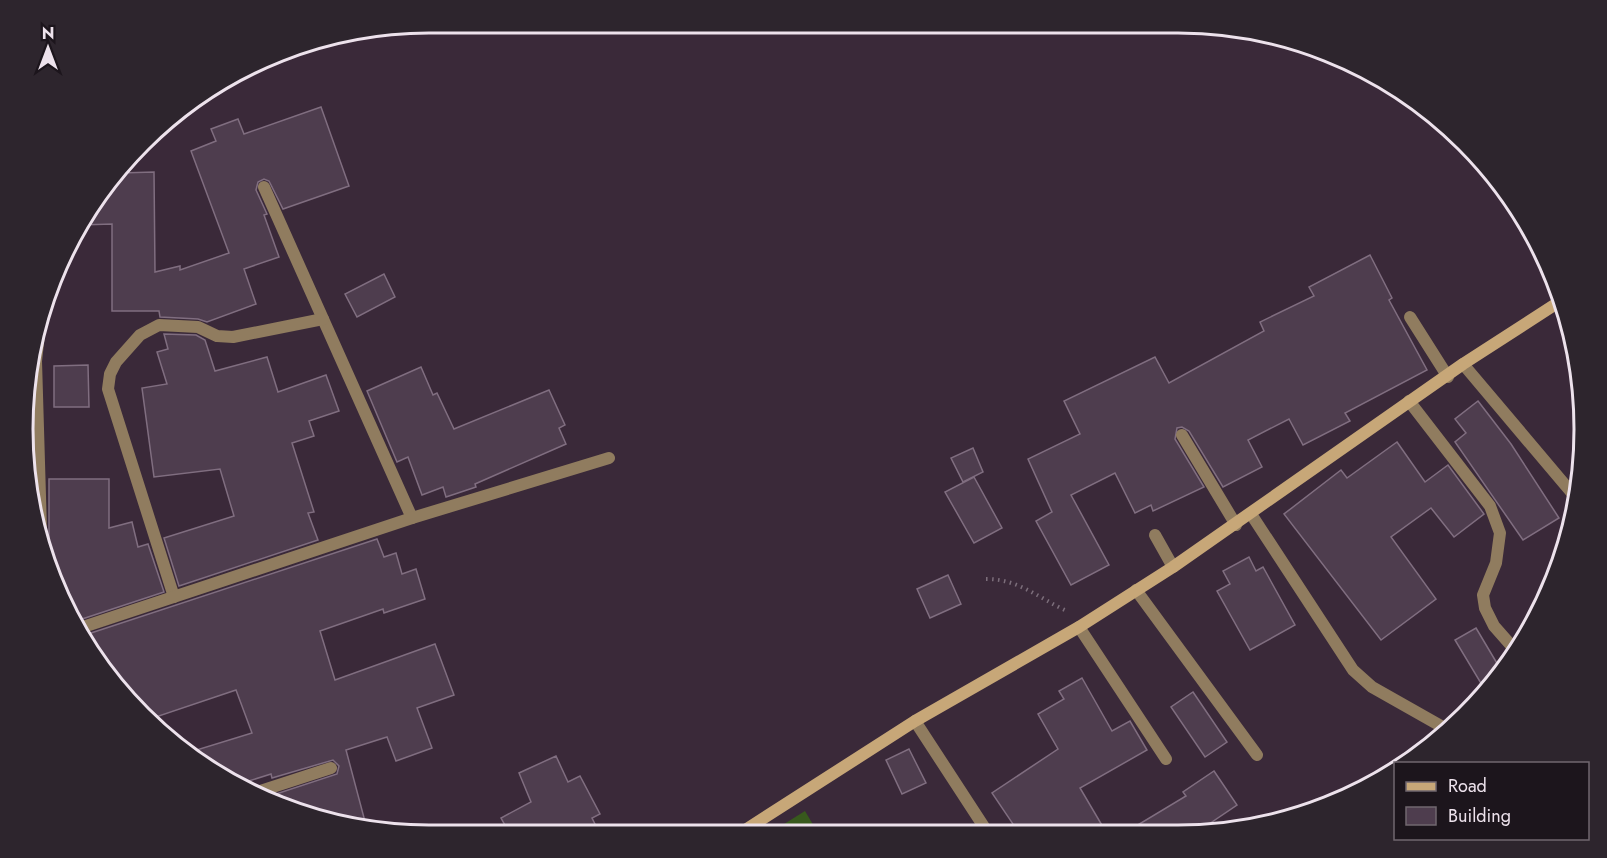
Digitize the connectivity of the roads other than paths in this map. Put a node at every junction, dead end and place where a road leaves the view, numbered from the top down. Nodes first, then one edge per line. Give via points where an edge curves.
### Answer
1 (264, 187) dead end
2 (1554, 305) edge
3 (1410, 317) dead end
4 (323, 319) junction
5 (1463, 364) junction
6 (36, 375) edge
7 (1448, 377) junction
8 (1409, 401) junction
9 (1182, 435) dead end
10 (609, 458) dead end
11 (1569, 490) edge
12 (40, 502) edge
13 (1251, 514) junction
14 (412, 518) junction
15 (1236, 525) junction
16 (1155, 535) dead end
17 (1173, 567) junction
18 (1136, 590) junction
19 (174, 597) junction
20 (86, 626) edge
21 (1078, 627) junction
22 (1510, 644) edge
23 (915, 722) junction
24 (1441, 725) edge
25 (1257, 755) dead end
26 (1166, 759) dead end
27 (331, 768) dead end
28 (265, 789) edge
29 (753, 825) edge
30 (983, 825) edge

1 - 4 street
2 - 5 street
3 - 7 street
4 - 14 street
4 - 19 street via 233,337 217,336 198,327 159,325 140,335 110,374 108,390
5 - 7 street
5 - 11 street
6 - 12 street
7 - 8 street
8 - 13 street
8 - 22 street via 1490,506 1500,533 1496,563 1483,595 1494,626
9 - 15 street
10 - 14 street
13 - 15 street
13 - 24 street via 1353,670 1372,687
14 - 19 street
15 - 17 street
16 - 17 street
17 - 18 street
18 - 21 street
18 - 25 street
19 - 20 street
21 - 23 street
21 - 26 street
23 - 29 street
23 - 30 street
27 - 28 street

